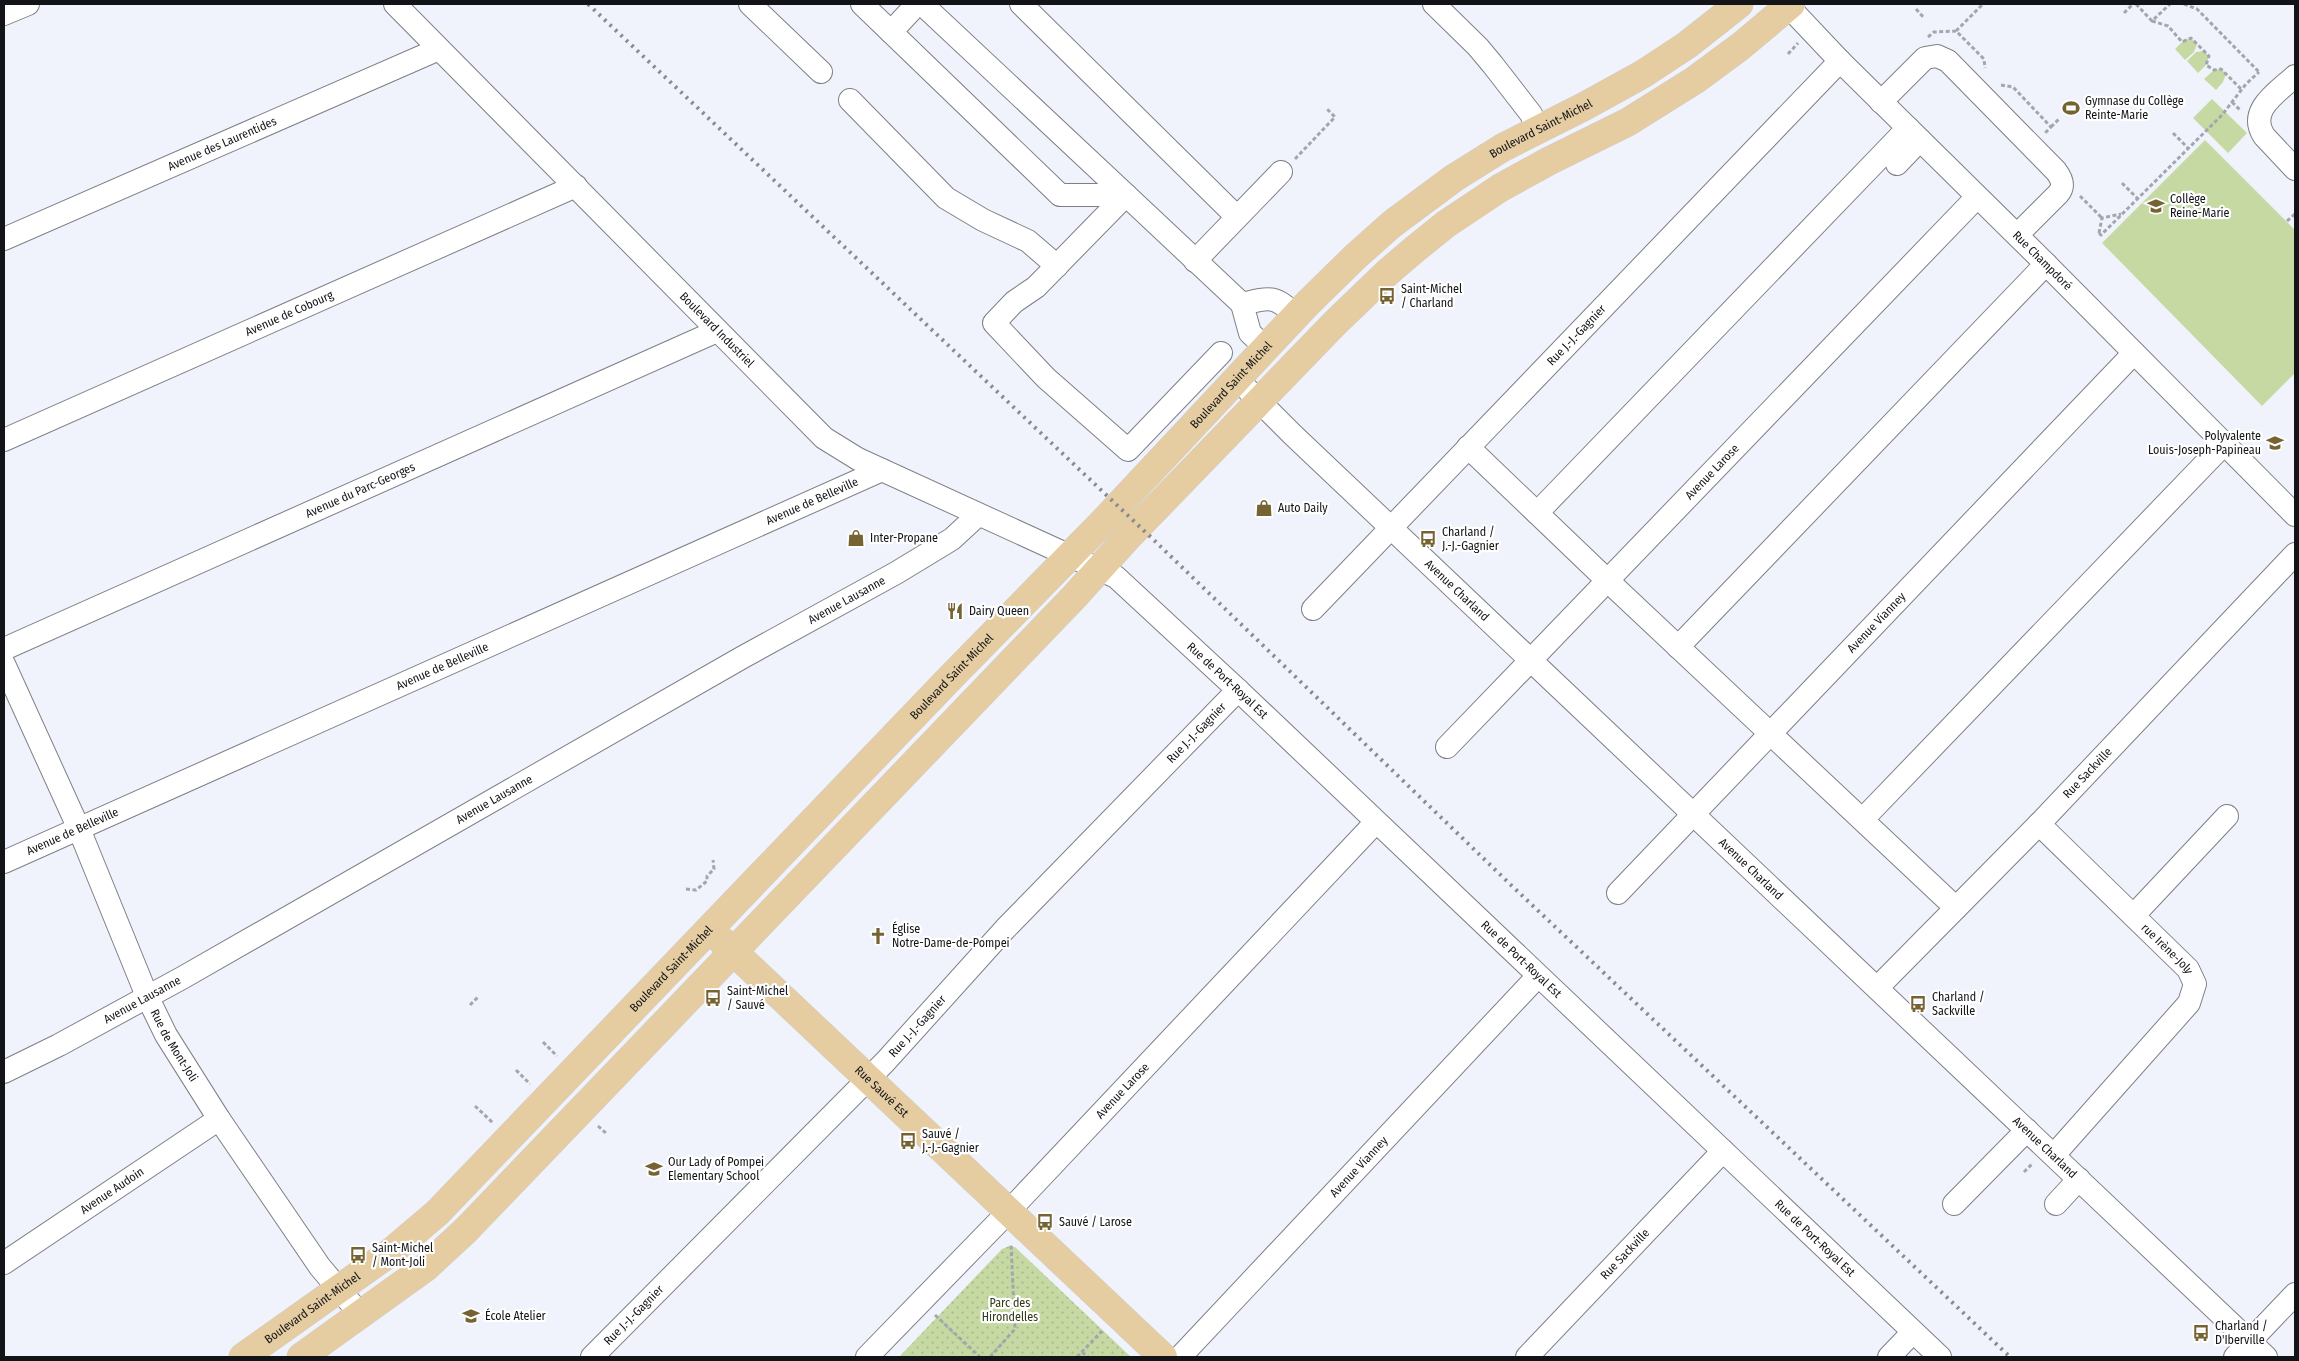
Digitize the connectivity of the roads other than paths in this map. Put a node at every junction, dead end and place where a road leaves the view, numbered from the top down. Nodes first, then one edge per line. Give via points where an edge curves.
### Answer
1 (28, 4) edge
2 (395, 4) edge
3 (750, 4) edge
4 (862, 4) edge
5 (917, 4) edge
6 (922, 4) edge
7 (1022, 4) edge
8 (1434, 4) edge
9 (1739, 4) edge
10 (1790, 5) edge
11 (4, 14) edge
12 (891, 32) junction
13 (439, 49) junction
14 (1840, 61) junction
15 (820, 72) dead end
16 (2295, 76) edge
17 (850, 100) dead end
18 (1881, 102) junction
19 (1538, 130) junction
20 (1914, 134) junction
21 (1897, 164) dead end
22 (1288, 165) road end
23 (2295, 170) edge
24 (576, 186) junction
25 (1126, 195) junction
26 (1978, 197) junction
27 (1237, 218) junction
28 (2016, 235) junction
29 (4, 239) edge
30 (1196, 261) junction
31 (2046, 264) junction
32 (1057, 266) junction
33 (1242, 304) junction
34 (1296, 316) junction
35 (718, 332) junction
36 (1266, 348) junction
37 (1220, 353) dead end
38 (2134, 353) junction
39 (1237, 379) junction
40 (1260, 402) junction
41 (1154, 424) junction
42 (4, 440) edge
43 (2225, 443) junction
44 (1176, 444) junction
45 (1468, 447) junction
46 (882, 470) junction
47 (1538, 512) junction
48 (978, 515) junction
49 (2295, 515) edge
50 (1392, 527) junction
51 (2295, 554) edge
52 (1069, 556) junction
53 (1098, 569) junction
54 (1608, 580) junction
55 (1313, 609) dead end
56 (1678, 646) junction
57 (4, 649) edge
58 (1532, 660) junction
59 (4, 664) edge
60 (1238, 690) junction
61 (1772, 732) junction
62 (1448, 747) dead end
63 (1693, 814) junction
64 (2227, 816) dead end
65 (1863, 819) junction
66 (1376, 822) junction
67 (2039, 824) junction
68 (79, 829) junction
69 (4, 862) edge
70 (1618, 892) dead end
71 (1956, 908) junction
72 (2134, 915) junction
73 (709, 928) junction
74 (734, 952) junction
75 (1538, 976) junction
76 (1877, 988) junction
77 (146, 996) junction
78 (4, 1072) edge
79 (869, 1078) junction
80 (219, 1119) junction
81 (2027, 1130) junction
82 (1723, 1151) junction
83 (2059, 1166) junction
84 (1967, 1197) dead end
85 (2050, 1199) dead end
86 (1009, 1211) junction
87 (4, 1263) edge
88 (339, 1290) junction
89 (2295, 1294) edge
90 (361, 1315) junction
91 (1913, 1332) junction
92 (2243, 1349) edge
93 (242, 1357) edge
94 (301, 1357) edge
95 (592, 1357) edge
96 (867, 1357) edge
97 (1164, 1357) edge
98 (1180, 1357) edge
99 (1527, 1357) edge
100 (1888, 1357) edge
101 (1940, 1357) edge
102 (2266, 1357) edge

1 - 11 street
2 - 13 street, Boulevard Industriel
3 - 15 street
4 - 12 street
5 - 12 street
6 - 25 street
7 - 27 street
8 - 19 street via 1483,53 1530,114
9 - 19 main road, Boulevard Saint-Michel via 1643,74
10 - 14 street, Rue Champdoré
10 - 40 main road via 1726,58 1659,103 1625,124 1516,179 1446,224 1376,283
12 - 25 street via 1060,194
13 - 24 street, Boulevard Industriel
13 - 29 street, Avenue des Laurentides
14 - 18 street, Rue Champdoré
14 - 45 street, Rue J.-J.-Gagnier
16 - 23 street via 2262,107 2258,121 2264,136
17 - 32 street via 946,198 1028,242
18 - 20 street, Rue Champdoré
18 - 28 street via 1925,58 1937,56 1951,64 2062,180 2058,194
19 - 34 main road, Boulevard Saint-Michel via 1485,158 1417,205 1356,256
20 - 21 street
20 - 26 street, Rue Champdoré
20 - 47 street
22 - 27 street
24 - 35 street, Boulevard Industriel
24 - 42 street, Avenue de Cobourg
25 - 30 street
25 - 32 street
26 - 28 street, Rue Champdoré
26 - 54 street, Avenue Larose
27 - 30 street
28 - 31 street, Rue Champdoré
30 - 33 street
31 - 38 street, Rue Champdoré
31 - 56 street
32 - 41 street via 994,323 1046,378 1128,450
33 - 34 street via 1273,299 1284,304
33 - 36 street via 1250,333
34 - 36 main road, Boulevard Saint-Michel
35 - 46 street, Boulevard Industriel via 824,438
35 - 57 street, Avenue du Parc-Georges
36 - 39 main road, Boulevard Saint-Michel
37 - 41 street
38 - 43 street, Rue Champdoré
38 - 61 street, Avenue Vianney
39 - 40 street, Avenue Charland
39 - 44 main road, Boulevard Saint-Michel
40 - 50 street, Avenue Charland
40 - 53 main road
41 - 44 street
43 - 49 street, Rue Champdoré
43 - 65 street
44 - 52 main road, Boulevard Saint-Michel
45 - 47 street
45 - 50 street, Rue J.-J.-Gagnier
46 - 48 street, Boulevard Industriel
46 - 68 street, Avenue de Belleville
47 - 54 street
48 - 52 street, Boulevard Industriel
48 - 77 street, Avenue Lausanne via 952,539 896,573
50 - 55 street, Rue J.-J.-Gagnier
50 - 58 street, Avenue Charland
51 - 67 street, Rue Sackville
52 - 53 street, Boulevard Industriel
52 - 73 main road, Boulevard Saint-Michel
53 - 60 street, Rue de Port-Royal Est via 1116,577
53 - 74 main road
54 - 56 street
54 - 58 street, Avenue Larose
56 - 61 street
58 - 62 street, Avenue Larose
58 - 63 street, Avenue Charland
59 - 68 street, Rue de Mont-Joli
60 - 66 street, Rue de Port-Royal Est
60 - 79 street, Rue J.-J.-Gagnier via 1005,929
61 - 63 street, Avenue Vianney
61 - 65 street
63 - 70 street, Avenue Vianney
63 - 76 street, Avenue Charland
64 - 72 street
65 - 71 street
66 - 75 street, Rue de Port-Royal Est
66 - 86 street, Avenue Larose
67 - 71 street, Rue Sackville
67 - 72 street, rue Irène-Joly
68 - 69 street, Avenue de Belleville
68 - 77 street, Rue de Mont-Joli
71 - 76 street, Rue Sackville
72 - 83 street, rue Irène-Joly via 2188,969 2196,984 2189,1003
73 - 74 main road, Rue Sauvé Est
73 - 88 main road, Boulevard Saint-Michel via 437,1213
74 - 79 main road, Rue Sauvé Est
74 - 90 main road via 466,1230 425,1268
75 - 82 street, Rue de Port-Royal Est
75 - 98 street, Avenue Vianney
76 - 81 street, Avenue Charland
77 - 78 street, Avenue Lausanne
77 - 80 street, Rue de Mont-Joli via 166,1035
79 - 86 main road, Rue Sauvé Est
79 - 95 street, Rue J.-J.-Gagnier
80 - 87 street, Avenue Audoin
80 - 88 street, Rue de Mont-Joli
81 - 83 street, Avenue Charland
81 - 84 street
82 - 91 street, Rue de Port-Royal Est
82 - 99 street, Rue Sackville
83 - 85 street, rue Irène-Joly
83 - 92 street, Avenue Charland
86 - 96 street, Avenue Larose
86 - 97 main road, Rue Sauvé Est
88 - 90 street, Rue de Mont-Joli
88 - 93 main road, Boulevard Saint-Michel
89 - 92 street
90 - 94 main road
91 - 100 street
91 - 101 street, Rue de Port-Royal Est
92 - 102 street, Avenue Charland

